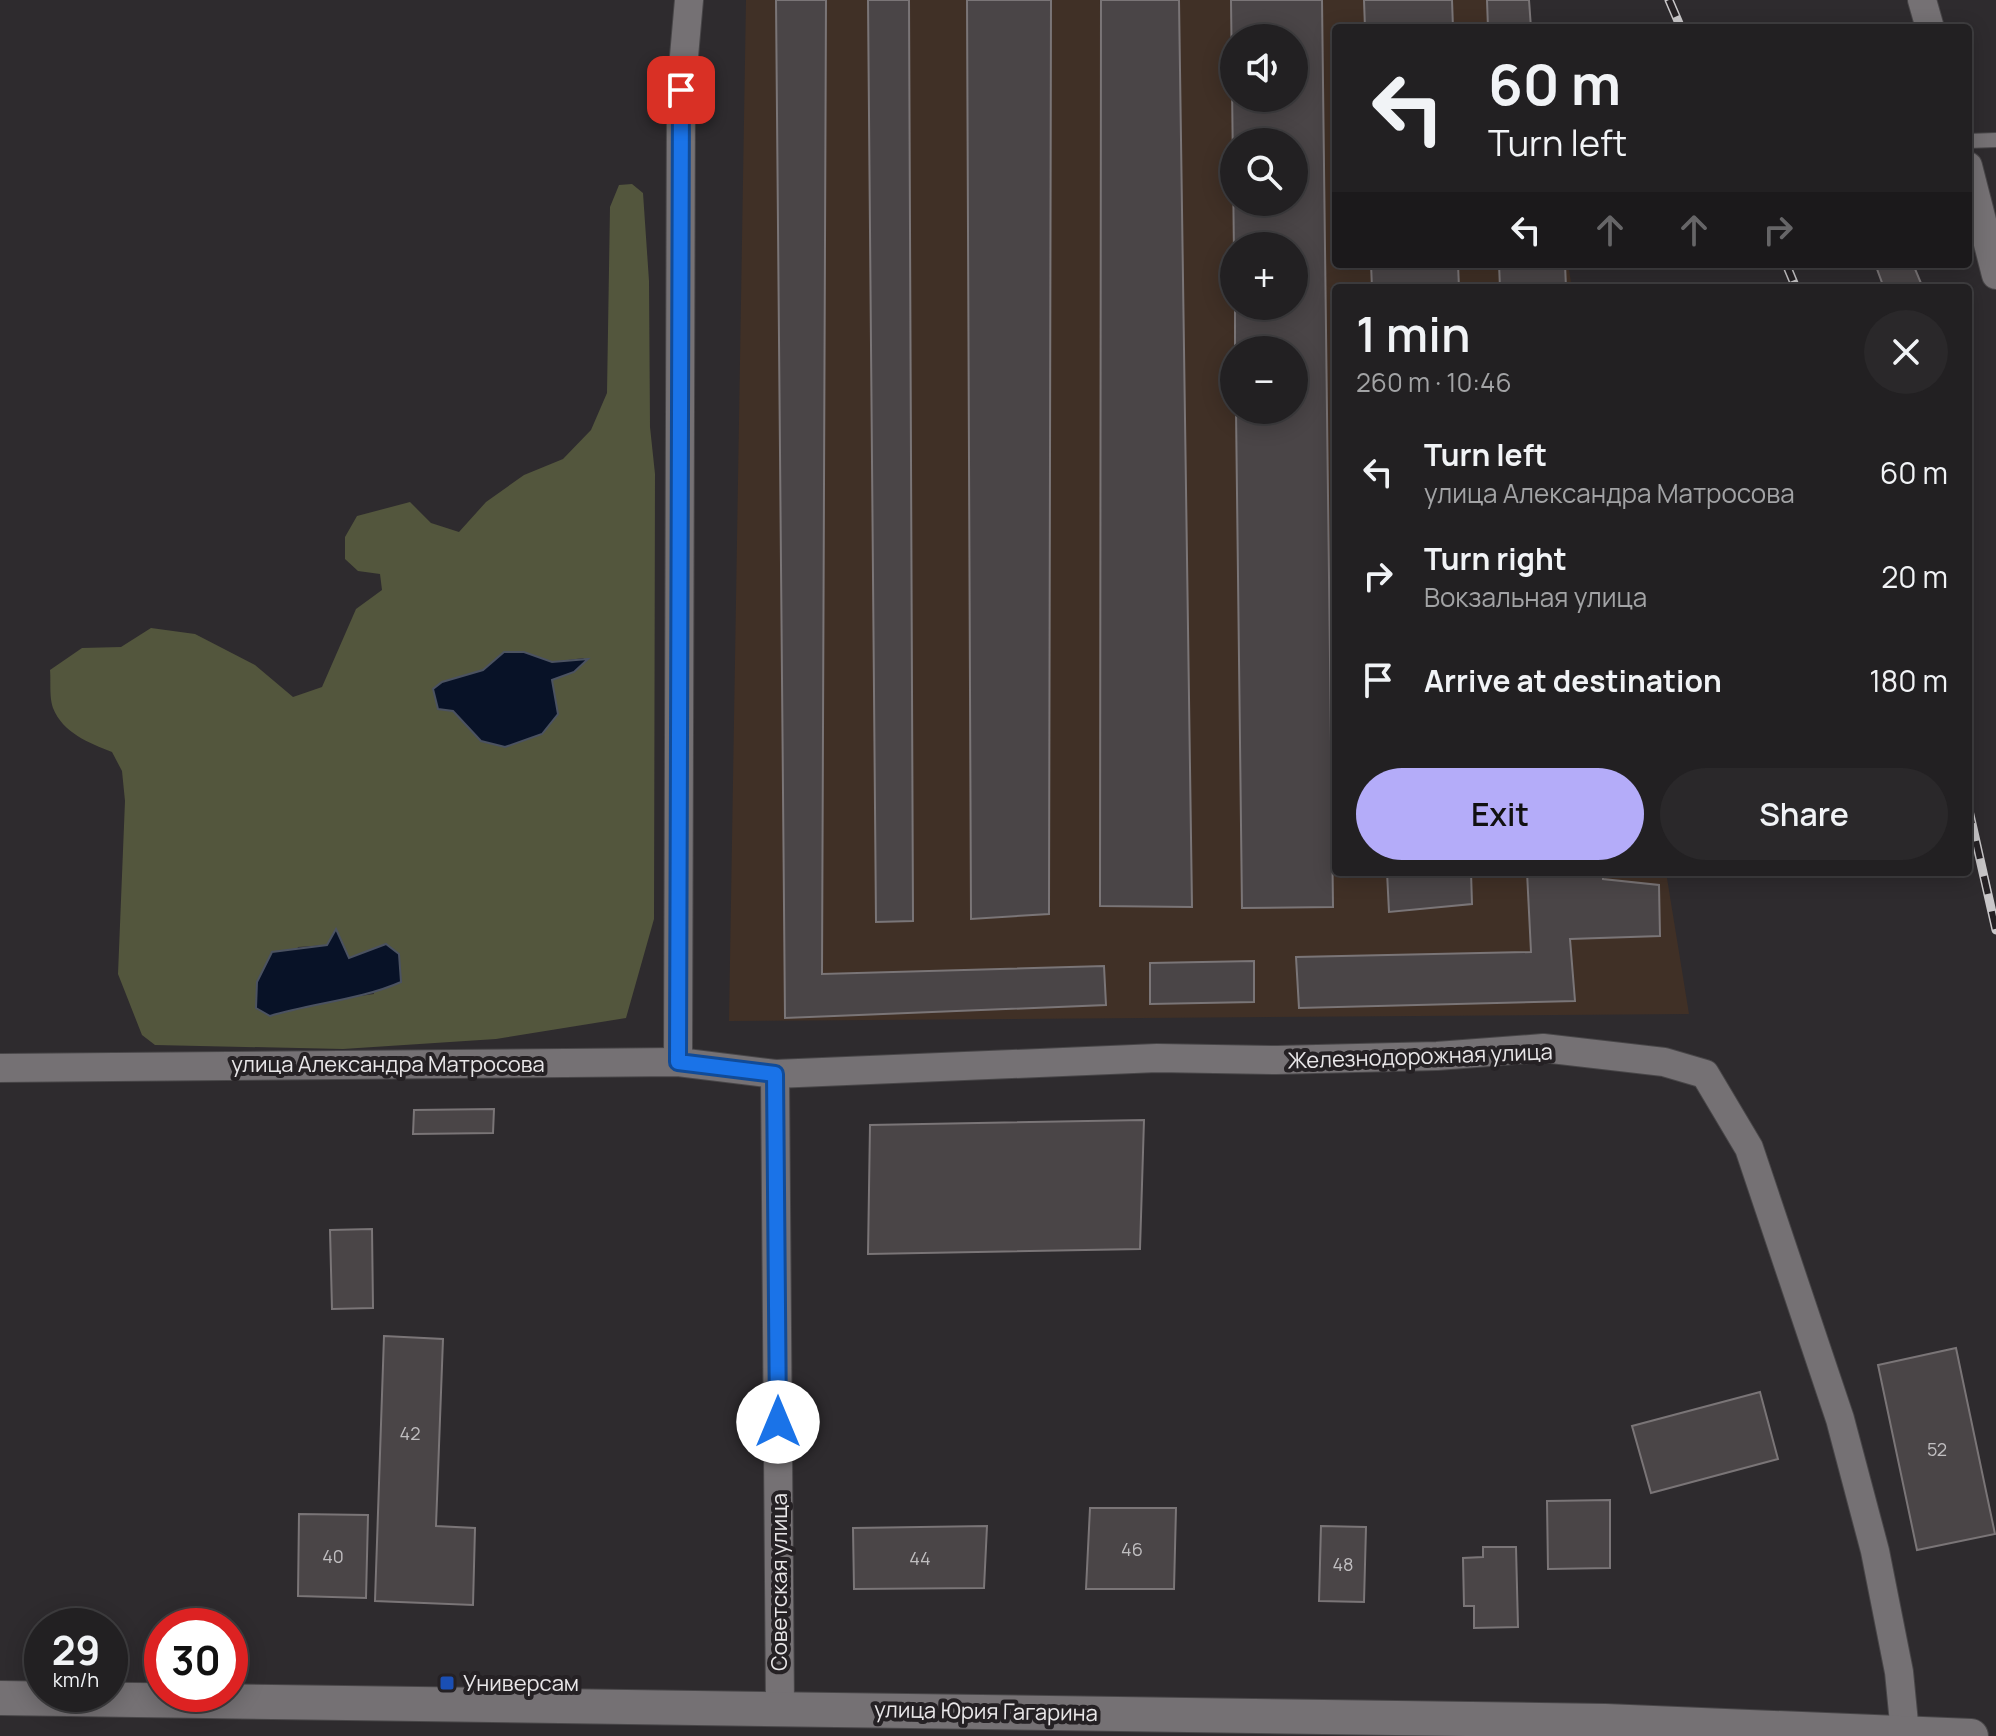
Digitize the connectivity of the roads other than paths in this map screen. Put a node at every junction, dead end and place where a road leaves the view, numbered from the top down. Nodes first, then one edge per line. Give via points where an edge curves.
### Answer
1 (689, 0) edge
2 (1922, 0) edge
3 (1929, 24) edge
4 (1996, 140) edge
5 (1972, 141) edge
6 (1972, 182) edge
7 (1996, 275) edge
8 (678, 1062) junction
9 (0, 1068) edge
10 (775, 1074) junction
11 (0, 1698) edge
12 (780, 1707) junction
13 (1604, 1728) edge
14 (1905, 1733) junction
15 (1971, 1736) edge

1 - 8 street via 681,90
2 - 3 street
4 - 5 lane
6 - 7 street
8 - 9 street, улица Александра Матросова
8 - 10 street, улица Александра Матросова
10 - 12 street, Советская улица
10 - 14 street, Железнодорожная улица via 1157,1058 1437,1056 1543,1048 1664,1062 1705,1074 1749,1148 1840,1419 1875,1551 1899,1672
11 - 12 street, улица Юрия Гагарина
12 - 13 street, улица Юрия Гагарина
13 - 14 street, улица Юрия Гагарина
14 - 15 street, улица Юрия Гагарина

